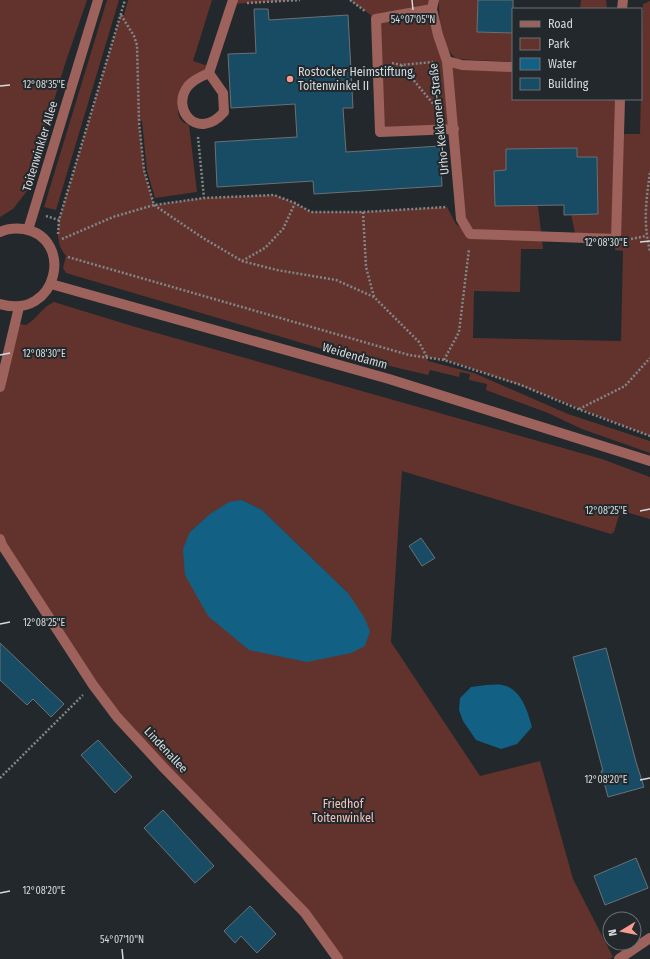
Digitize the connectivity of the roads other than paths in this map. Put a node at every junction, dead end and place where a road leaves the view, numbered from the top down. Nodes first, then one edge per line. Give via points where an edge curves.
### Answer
1 (98, 0) edge
2 (232, 2) edge
3 (433, 4) edge
4 (447, 61) junction
5 (512, 67) edge
6 (209, 73) junction
7 (620, 100) edge
8 (454, 129) junction
9 (28, 230) junction
10 (0, 232) edge
11 (51, 284) junction
12 (0, 304) edge
13 (19, 307) junction
14 (0, 387) edge
15 (650, 461) edge
16 (0, 539) edge
17 (650, 938) edge
18 (338, 959) edge
19 (619, 959) edge

1 - 9 street, Toitenwinkler Allee
2 - 6 street
3 - 4 street, Urho-Kekkonen-Straße via 438,35
3 - 8 street via 376,19 380,132
4 - 5 street via 462,65
4 - 8 street, Urho-Kekkonen-Straße
6 - 6 street via 194,81 184,93 183,104 186,113 190,120 197,124 217,120 224,112 223,93
7 - 8 street, Urho-Kekkonen-Straße via 620,240 470,234 461,219
9 - 10 street via 16,228
9 - 11 street via 44,240 49,247 54,265
11 - 13 street via 43,295 32,303
11 - 15 street, Weidendamm via 389,379
12 - 13 street
13 - 14 street
16 - 18 street, Lindenallee via 93,685 117,716 164,768 306,913
17 - 19 street

